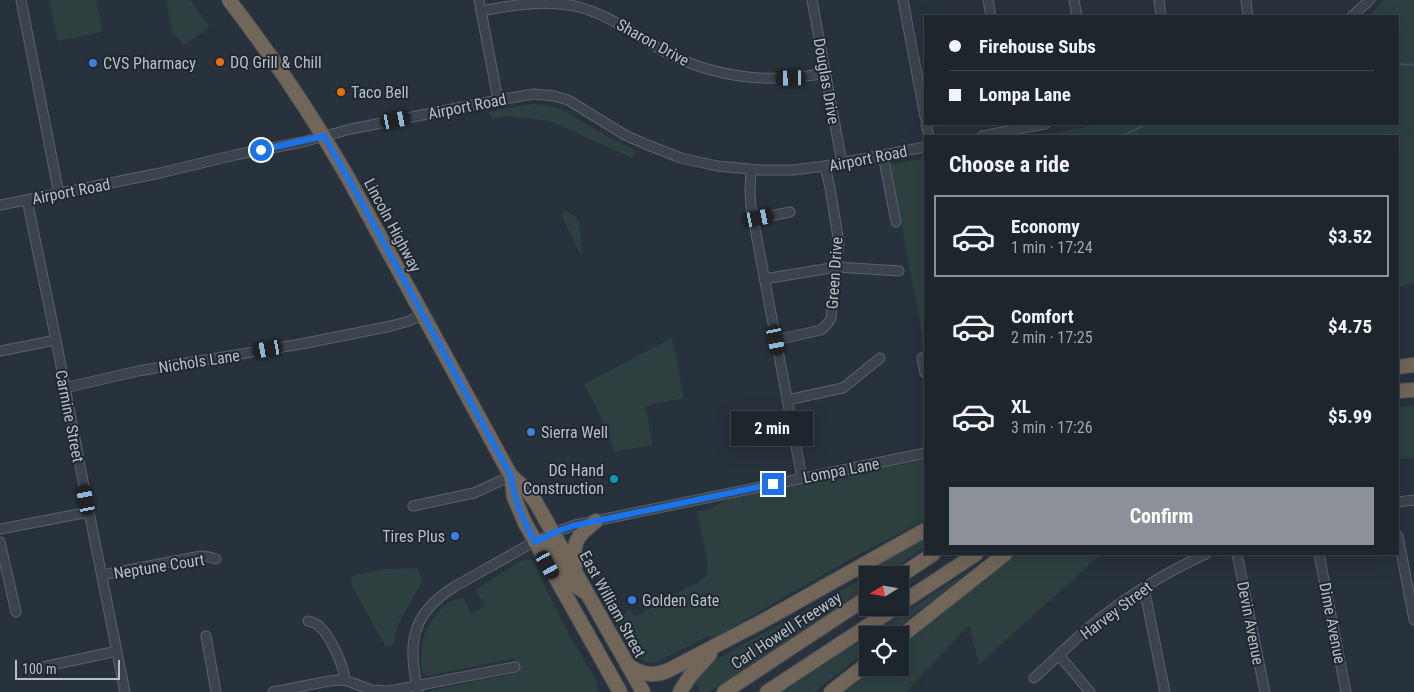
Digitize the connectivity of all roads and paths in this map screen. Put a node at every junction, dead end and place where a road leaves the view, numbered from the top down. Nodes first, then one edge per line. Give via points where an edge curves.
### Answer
1 (21, 0) edge
2 (229, 0) edge
3 (479, 0) edge
4 (812, 0) edge
5 (904, 0) edge
6 (988, 0) edge
7 (1074, 0) edge
8 (1159, 0) edge
9 (1246, 0) edge
10 (1370, 0) edge
11 (481, 11) junction
12 (991, 15) edge
13 (1077, 15) edge
14 (1162, 15) edge
15 (1248, 15) edge
16 (1353, 15) edge
17 (825, 73) junction
18 (498, 100) junction
19 (924, 110) edge
20 (1034, 125) edge
21 (1011, 127) edge
22 (985, 135) edge
23 (324, 136) junction
24 (924, 147) edge
25 (884, 155) junction
26 (842, 163) junction
27 (825, 166) junction
28 (751, 170) junction
29 (60, 194) junction
30 (27, 200) junction
31 (0, 205) edge
32 (790, 212) dead end
33 (753, 219) junction
34 (896, 222) dead end
35 (837, 267) junction
36 (899, 271) dead end
37 (764, 279) junction
38 (422, 315) junction
39 (56, 340) junction
40 (776, 340) junction
41 (0, 352) edge
42 (880, 358) dead end
43 (922, 358) dead end
44 (1414, 365) edge
45 (1399, 367) edge
46 (924, 368) edge
47 (64, 388) junction
48 (1414, 390) edge
49 (1399, 391) edge
50 (787, 400) junction
51 (924, 454) edge
52 (511, 476) junction
53 (802, 478) junction
54 (1414, 500) edge
55 (1399, 502) edge
56 (413, 506) dead end
57 (89, 512) junction
58 (596, 521) junction
59 (0, 529) edge
60 (924, 531) edge
61 (553, 533) junction
62 (1399, 541) edge
63 (0, 542) edge
64 (535, 542) junction
65 (932, 555) edge
66 (974, 555) edge
67 (1004, 555) edge
68 (1204, 555) edge
69 (1237, 555) edge
70 (1319, 555) edge
71 (216, 560) dead end
72 (909, 570) edge
73 (575, 572) junction
74 (102, 575) junction
75 (1144, 588) junction
76 (587, 594) junction
77 (909, 598) edge
78 (859, 603) edge
79 (16, 612) dead end
80 (883, 616) edge
81 (1414, 620) edge
82 (308, 621) dead end
83 (909, 630) edge
84 (206, 636) dead end
85 (722, 643) junction
86 (117, 650) junction
87 (1059, 655) junction
88 (627, 664) junction
89 (515, 667) dead end
90 (606, 668) junction
91 (29, 670) dead end
92 (859, 670) edge
93 (1034, 678) dead end
94 (345, 680) junction
95 (418, 689) edge
96 (125, 692) edge
97 (216, 692) edge
98 (274, 692) edge
99 (608, 692) edge
100 (620, 692) edge
101 (643, 692) edge
102 (680, 692) edge
103 (724, 692) edge
104 (767, 692) edge
105 (831, 692) edge
106 (1090, 692) edge
107 (1165, 692) edge
108 (1265, 692) edge
109 (1346, 692) edge

1 - 29 street
2 - 23 highway, Lincoln Highway
3 - 11 street
4 - 17 street, Douglas Drive
5 - 19 street
6 - 12 street
7 - 13 street
8 - 14 street
9 - 15 street
10 - 16 street
11 - 17 street, Sharon Drive via 530,2 565,4 601,14 669,54 713,71 768,78
11 - 18 street
17 - 26 street, Douglas Drive
18 - 23 street, Airport Road
18 - 28 street, Airport Road via 539,94 562,98 625,135 681,158
20 - 21 street
21 - 22 street
23 - 29 street, Airport Road
23 - 38 highway, Lincoln Highway
24 - 25 street, Airport Road
25 - 26 street, Airport Road
25 - 34 street
26 - 27 street, Airport Road
27 - 28 street, Airport Road
27 - 35 street, Green Drive via 838,234
28 - 33 street
29 - 30 street, Airport Road
30 - 31 street, Airport Road
30 - 39 street, Carmine Street
32 - 33 street
33 - 37 street
35 - 36 street
35 - 37 street
35 - 40 street, Green Drive via 827,325 816,332
37 - 40 street
38 - 47 street, Nichols Lane via 391,326 138,371
38 - 52 highway, Lincoln Highway
39 - 41 street
39 - 47 street, Carmine Street
40 - 50 street
42 - 50 street via 843,388
43 - 46 street
44 - 45 highway
47 - 57 street, Carmine Street
48 - 49 highway
50 - 53 street
51 - 53 street, Lompa Lane
52 - 56 street via 471,494
52 - 61 highway, Lincoln Highway via 527,490
52 - 64 highway, Lincoln Highway via 517,504
53 - 58 street, Lompa Lane
54 - 55 street
57 - 59 street
57 - 74 street, Carmine Street
58 - 61 street, Lompa Lane
58 - 73 highway via 581,533 576,542
60 - 85 highway
61 - 64 street, Lompa Lane
61 - 73 highway, East William Street
62 - 81 street
63 - 79 street
64 - 76 highway via 546,542 570,583
64 - 90 highway
64 - 95 street, Lompa Lane via 451,589 427,610 412,644
65 - 72 highway
66 - 77 highway
67 - 83 highway
68 - 75 street, Harvey Street
69 - 108 street, Devin Avenue
70 - 109 street, Dime Avenue
71 - 74 street, Neptune Court via 202,556
73 - 76 highway, East William Street
74 - 86 street, Carmine Street
75 - 87 street, Harvey Street via 1104,615
75 - 107 street
76 - 88 highway, East William Street
78 - 103 highway, Carl Howell Freeway
80 - 104 highway
82 - 94 street via 319,625 324,632 340,661
84 - 97 street
85 - 88 highway via 661,673 640,672
85 - 102 highway via 698,666
86 - 91 street
86 - 96 street, Carmine Street
87 - 93 street, Harvey Street
87 - 106 street
88 - 101 highway, East William Street
89 - 95 street
90 - 99 highway
90 - 100 highway
92 - 105 highway
94 - 95 street via 376,691
94 - 98 street

